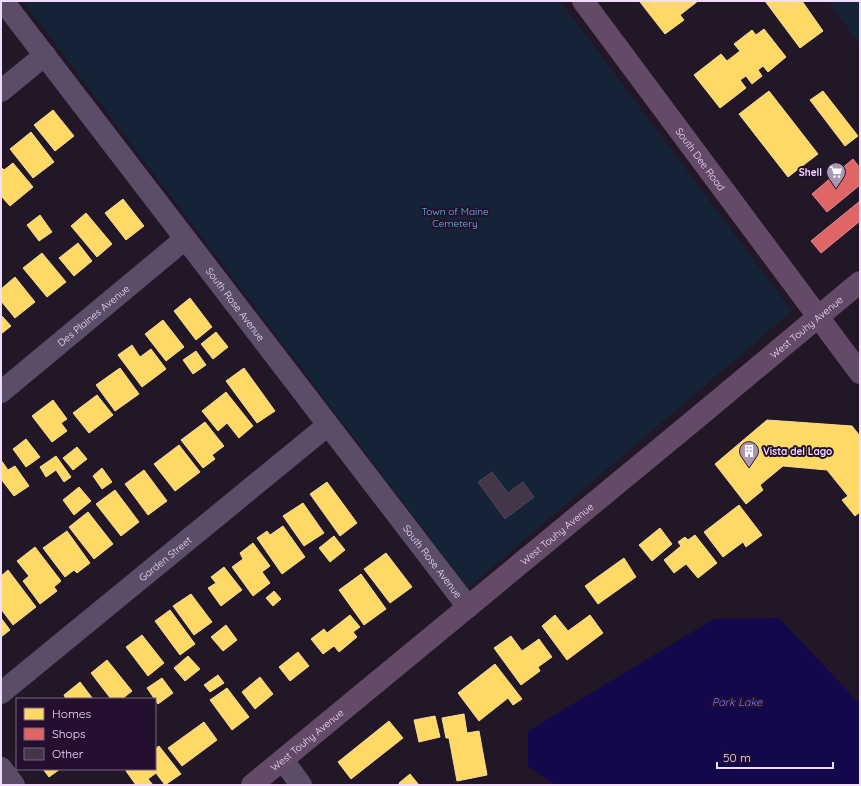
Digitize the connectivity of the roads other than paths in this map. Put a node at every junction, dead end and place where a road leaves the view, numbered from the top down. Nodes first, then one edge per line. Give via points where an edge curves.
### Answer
1 (3, 1) edge
2 (583, 1) edge
3 (45, 55) junction
4 (1, 91) edge
5 (185, 239) junction
6 (860, 282) edge
7 (818, 317) junction
8 (860, 373) edge
9 (1, 392) edge
10 (328, 425) junction
11 (468, 607) junction
12 (1, 693) edge
13 (282, 760) junction
14 (1, 768) edge
15 (14, 785) edge
16 (252, 785) edge
17 (302, 785) edge

1 - 3 street, South Rose Avenue
2 - 7 main road, South Dee Road
3 - 4 street
3 - 5 street, South Rose Avenue
5 - 9 street, Des Plaines Avenue
5 - 10 street, South Rose Avenue
6 - 7 main road, West Touhy Avenue
7 - 8 main road, South Dee Road
7 - 11 main road, West Touhy Avenue
10 - 11 street, South Rose Avenue
10 - 12 street, Garden Street
11 - 13 main road, West Touhy Avenue
13 - 16 main road, West Touhy Avenue
13 - 17 street
14 - 15 street

